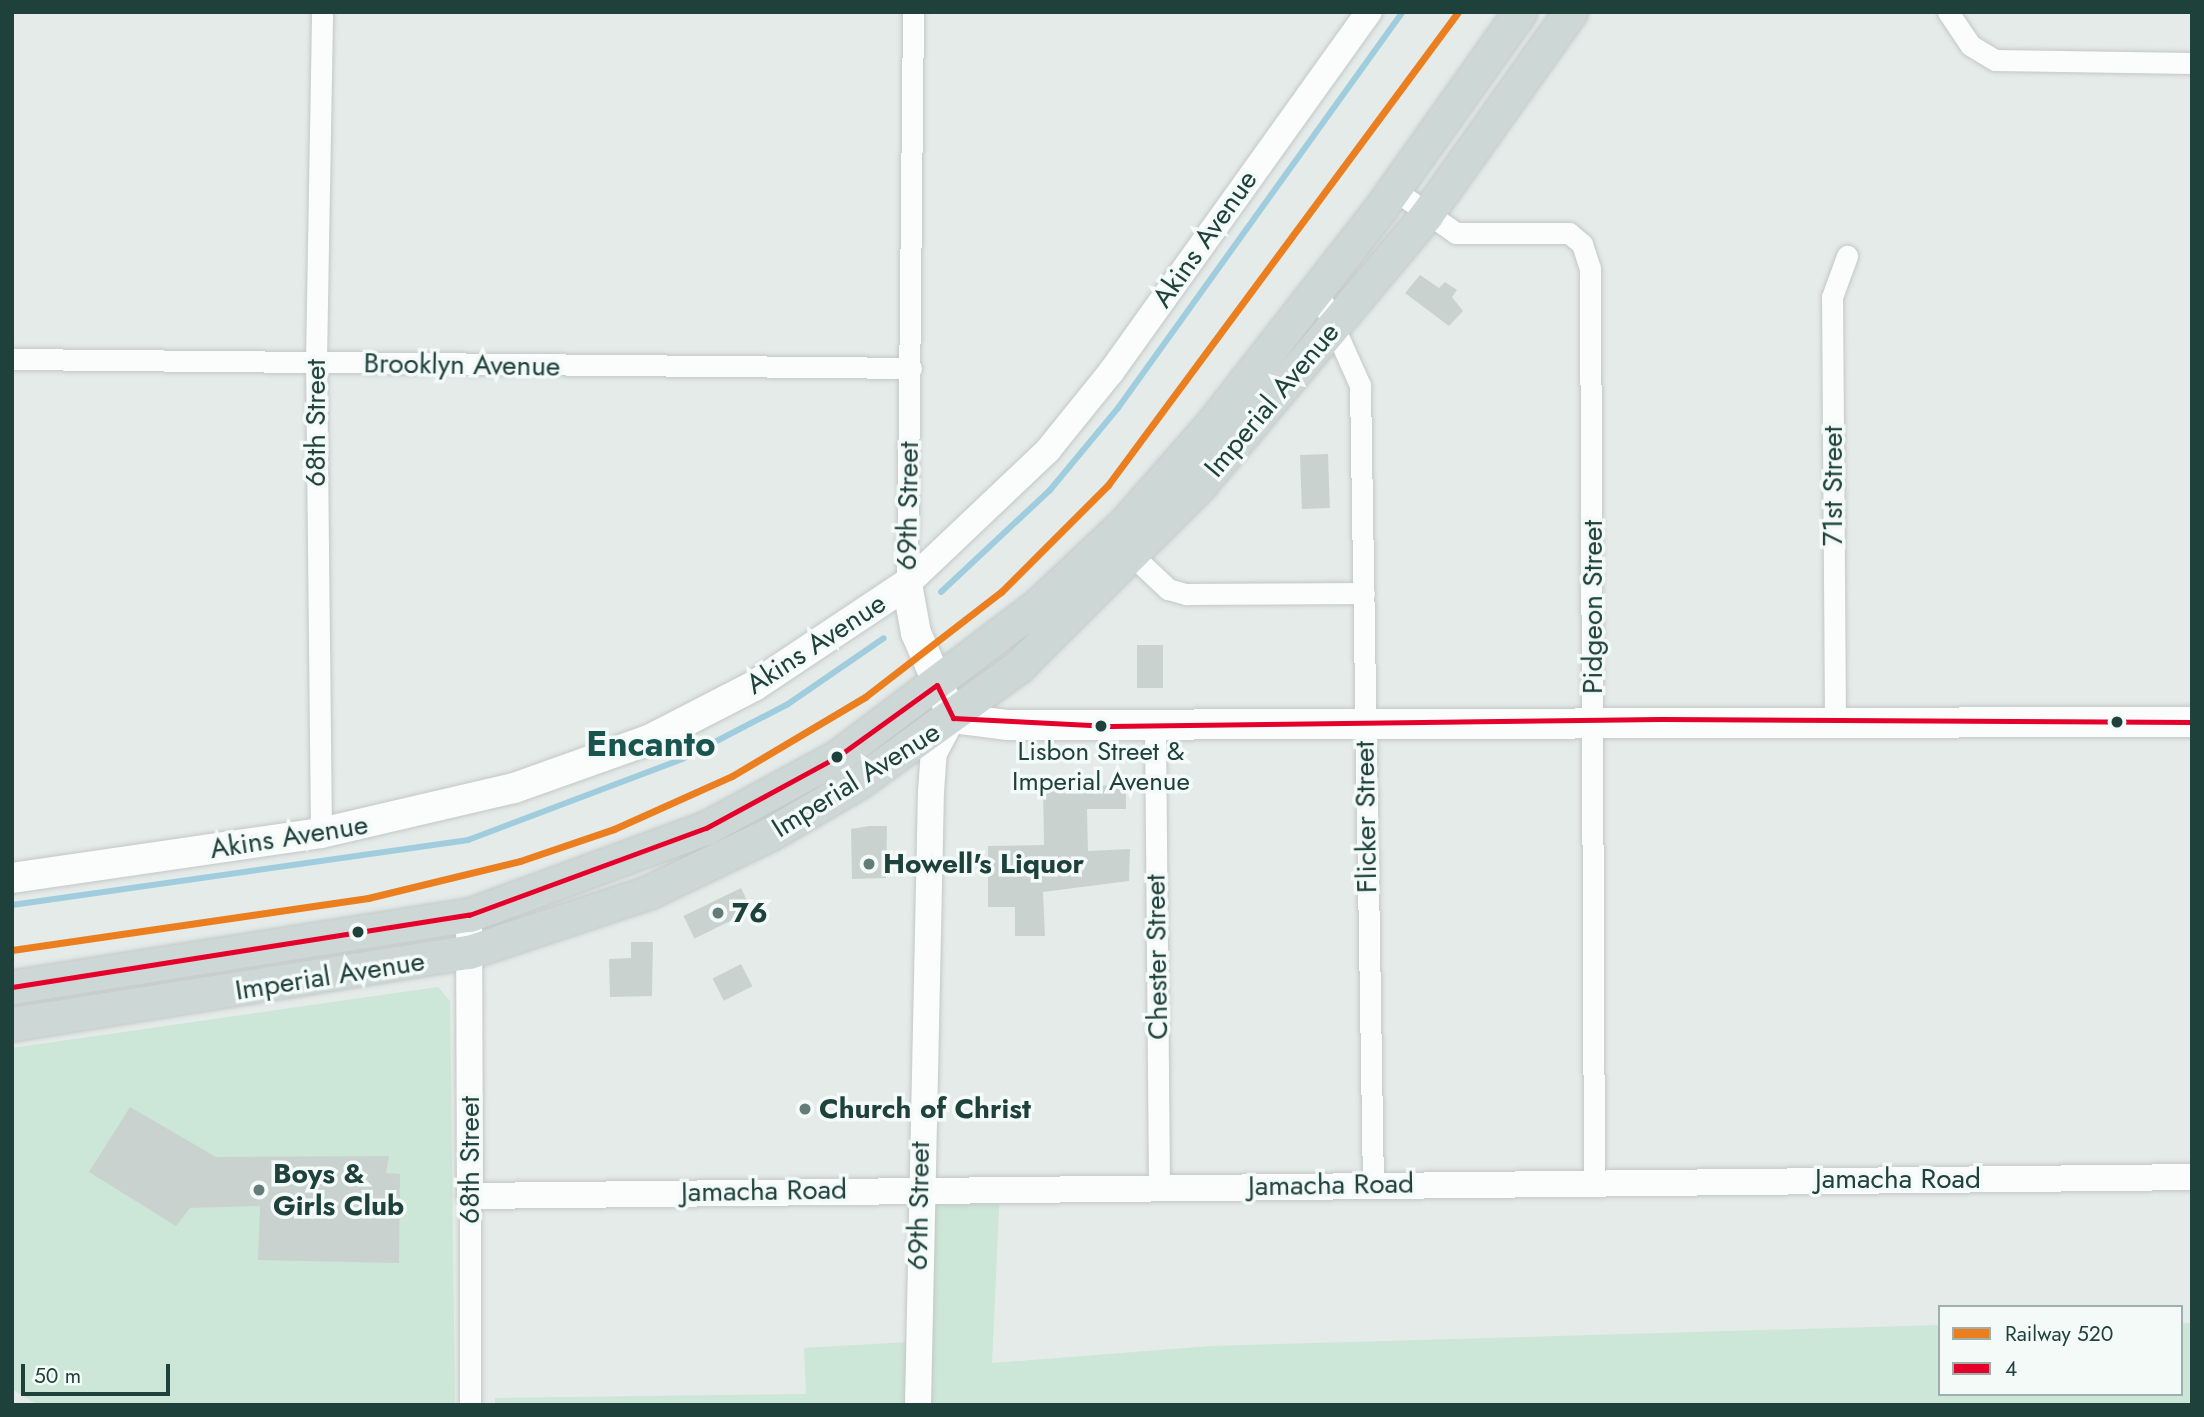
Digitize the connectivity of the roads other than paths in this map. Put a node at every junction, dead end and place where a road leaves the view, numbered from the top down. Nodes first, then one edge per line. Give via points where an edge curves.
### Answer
1 (322, 12) edge
2 (913, 12) edge
3 (1369, 12) edge
4 (1520, 12) edge
5 (1570, 12) edge
6 (1948, 12) edge
7 (2192, 63) edge
8 (1393, 190) junction
9 (1426, 215) junction
10 (1847, 256) dead end
11 (1317, 289) junction
12 (1335, 327) junction
13 (12, 359) edge
14 (316, 361) junction
15 (911, 368) junction
16 (1133, 557) junction
17 (907, 584) junction
18 (1364, 593) junction
19 (937, 685) junction
20 (953, 718) junction
21 (1835, 720) junction
22 (1594, 722) junction
23 (2192, 722) edge
24 (1365, 724) junction
25 (1155, 726) junction
26 (321, 833) junction
27 (12, 878) edge
28 (469, 915) junction
29 (469, 952) junction
30 (12, 987) edge
31 (12, 1024) edge
32 (2192, 1177) edge
33 (1594, 1181) junction
34 (1373, 1185) junction
35 (918, 1187) junction
36 (1159, 1188) junction
37 (470, 1196) junction
38 (470, 1405) edge
39 (918, 1405) edge

1 - 14 street, 68th Street
2 - 15 street, 69th Street
3 - 17 street, Akins Avenue via 1111,372 987,513
4 - 8 main road, Imperial Avenue
5 - 9 main road, Imperial Avenue
6 - 7 street via 1969,45 1995,60
8 - 9 street
8 - 11 main road, Imperial Avenue
9 - 12 main road, Imperial Avenue
9 - 22 street, Pidgeon Street via 1456,233 1569,233 1582,244 1590,268
10 - 21 street, 71st Street via 1832,297
11 - 12 street, Flicker Street
11 - 19 main road, Imperial Avenue via 1125,523 1038,605
12 - 16 main road, Imperial Avenue
12 - 18 street, Flicker Street via 1360,385
13 - 14 street, Brooklyn Avenue
14 - 15 street, Brooklyn Avenue
14 - 26 street, 68th Street
15 - 17 street, 69th Street
16 - 18 street via 1168,589 1186,594
16 - 20 main road, Imperial Avenue via 1019,666
17 - 19 main road, 69th Street via 916,633
17 - 26 main road, Akins Avenue via 754,686 649,740 514,788
18 - 24 street, Flicker Street
19 - 20 main road, 69th Street
19 - 28 main road, Imperial Avenue via 837,757 706,828
20 - 25 main road
20 - 29 main road, Imperial Avenue via 859,782 734,852 649,892
20 - 35 street, 69th Street via 934,753 931,792
21 - 22 main road
21 - 23 main road
22 - 24 main road
22 - 33 street, Pidgeon Street
24 - 25 main road
24 - 34 street, Flicker Street
25 - 36 street, Chester Street
26 - 27 main road, Akins Avenue
28 - 29 street, 68th Street
28 - 30 main road, Imperial Avenue
29 - 31 main road, Imperial Avenue
29 - 37 street, 68th Street
32 - 33 street, Jamacha Road
33 - 34 street, Jamacha Road
34 - 36 street, Jamacha Road
35 - 36 street, Jamacha Road
35 - 37 street, Jamacha Road
35 - 39 street, 69th Street
37 - 38 street, 68th Street

